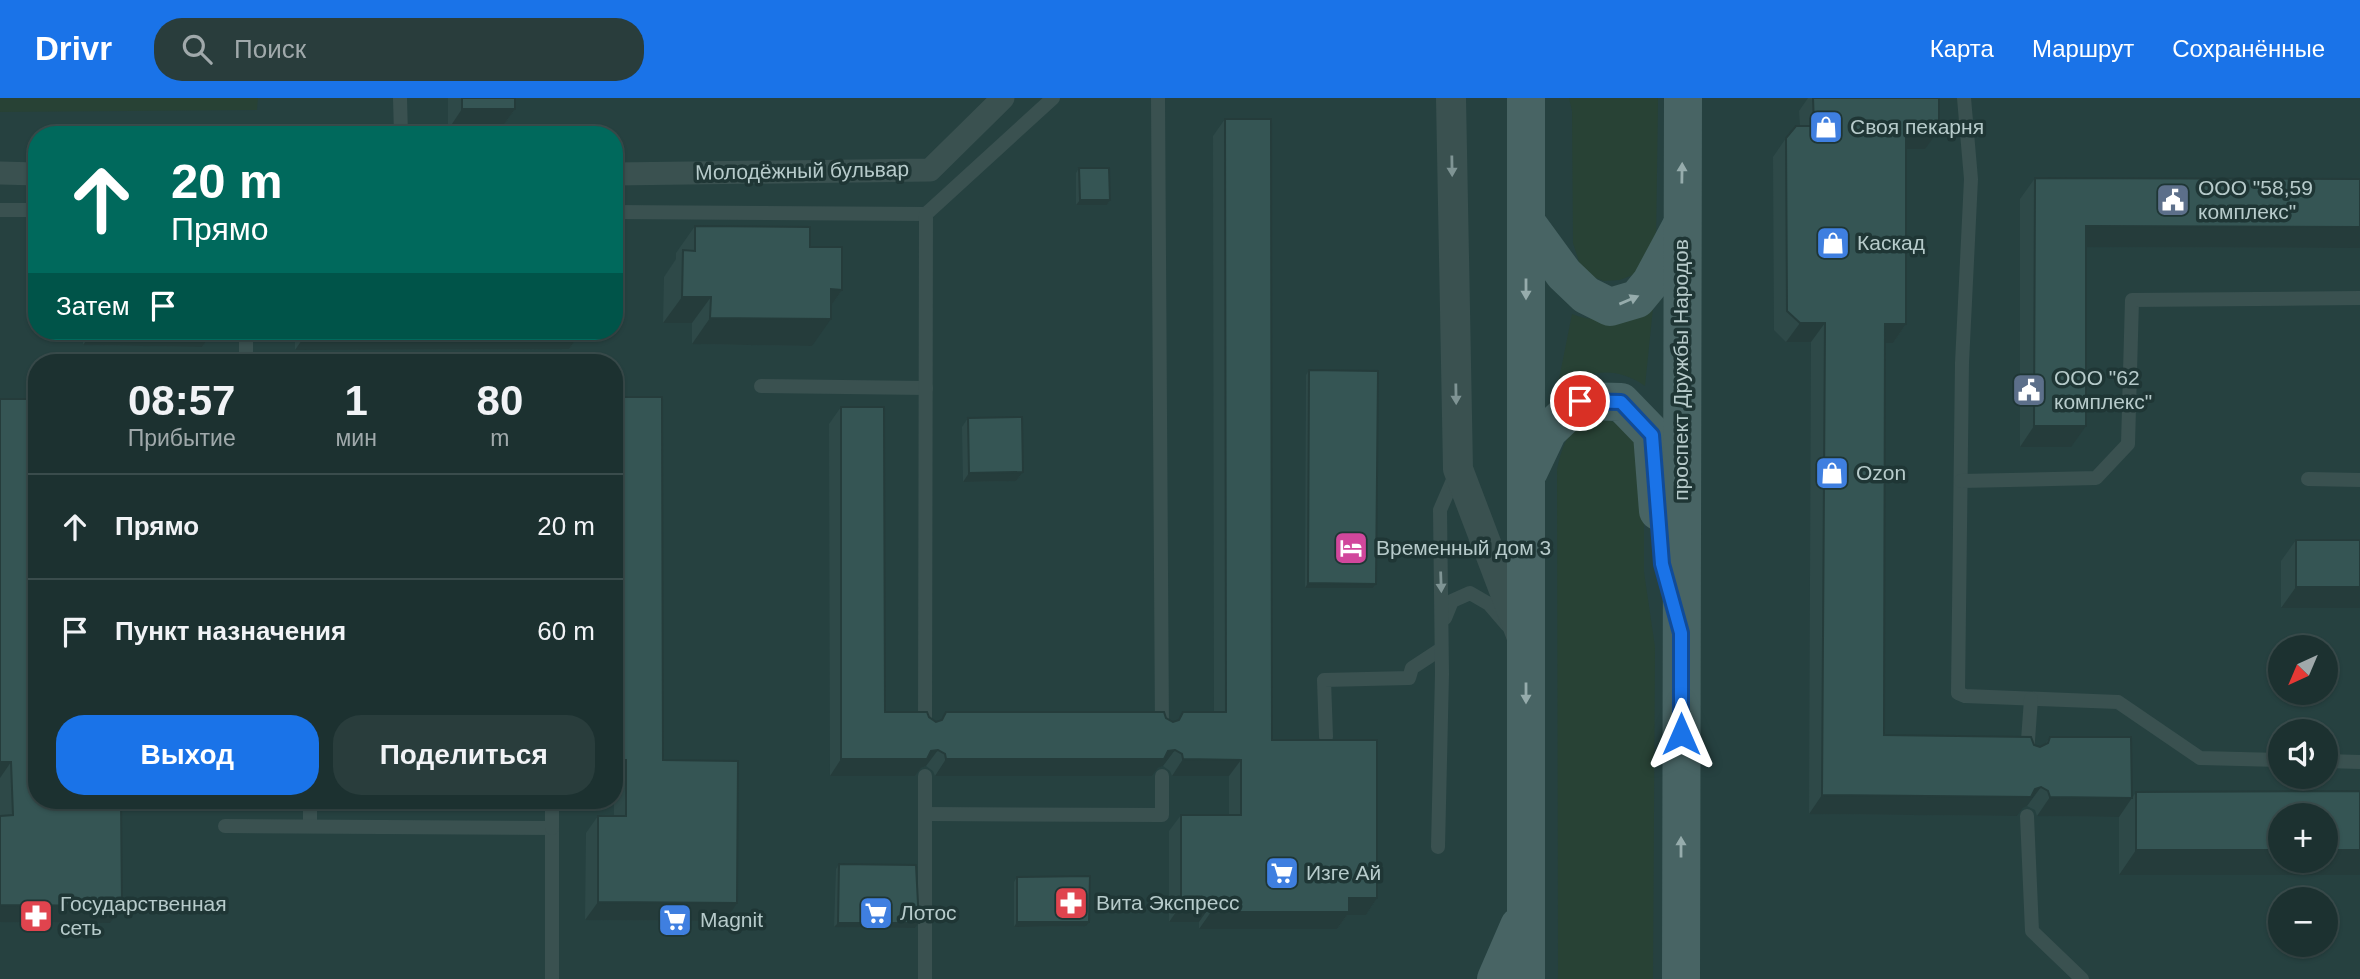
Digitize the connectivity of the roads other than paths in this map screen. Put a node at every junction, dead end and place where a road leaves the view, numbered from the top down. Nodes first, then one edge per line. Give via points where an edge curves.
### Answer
1 (400, 98) edge
2 (1003, 98) edge
3 (1053, 98) edge
4 (1158, 98) edge
5 (1451, 98) edge
6 (1526, 98) edge
7 (1683, 98) edge
8 (1964, 98) edge
9 (401, 126) edge
10 (0, 173) edge
11 (28, 174) edge
12 (623, 174) edge
13 (0, 210) edge
14 (28, 210) edge
15 (623, 212) edge
16 (926, 214) junction
17 (1527, 222) junction
18 (1681, 226) junction
19 (2360, 298) edge
20 (761, 386) dead end
21 (926, 388) junction
22 (1458, 469) junction
23 (1526, 477) junction
24 (2308, 478) dead end
25 (2360, 480) edge
26 (1961, 481) junction
27 (1443, 622) junction
28 (1681, 633) junction
29 (1526, 647) junction
30 (1440, 649) junction
31 (2031, 699) junction
32 (925, 729) edge
33 (1162, 729) edge
34 (1326, 737) edge
35 (2027, 756) edge
36 (2268, 760) edge
37 (2338, 761) edge
38 (2360, 762) edge
39 (925, 776) edge
40 (1162, 776) edge
41 (310, 809) edge
42 (552, 809) edge
43 (925, 814) junction
44 (2027, 816) edge
45 (225, 826) dead end
46 (310, 827) junction
47 (552, 828) junction
48 (1438, 847) dead end
49 (1526, 911) junction
50 (1681, 915) junction
51 (552, 979) edge
52 (925, 979) edge
53 (1496, 979) edge
54 (1526, 979) edge
55 (1681, 979) edge
56 (1706, 979) edge
57 (2082, 979) edge

1 - 9 lane
2 - 12 street, Молодёжный бульвар via 930,170
3 - 16 lane
4 - 33 lane
5 -> 22 street
6 - 17 main road
18 -> 7 main road, проспект Дружбы Народов
8 - 26 lane via 1970,179
10 - 11 street
13 - 14 lane
15 - 16 lane
16 - 21 lane
17 -> 18 main road via 1563,274 1586,295 1610,307 1637,299
17 -> 23 main road
18 - 28 main road, проспект Дружбы Народов
19 - 26 lane via 2132,300 2128,444 2096,478
20 - 21 lane
21 - 32 lane
22 -> 27 lane via 1440,510
22 - 29 street
23 - 28 main road via 1548,431 1580,401 1621,402 1652,435 1662,564
23 - 29 main road
24 - 25 lane
26 - 31 lane via 1958,693
27 - 29 lane via 1452,601 1470,593 1489,604
27 - 30 lane
50 -> 28 main road, проспект Дружбы Народов
29 -> 49 main road
30 - 34 lane via 1412,668 1409,678 1324,680
30 - 48 lane
31 - 35 lane
31 - 36 lane via 2118,702 2200,758
37 - 38 lane
39 - 43 lane
40 - 43 lane via 1162,815
41 - 46 lane
42 - 47 lane
43 - 52 lane
44 - 57 lane via 2032,931
45 - 46 lane
46 - 47 lane
47 - 51 lane
49 - 53 main road
49 - 54 main road
50 - 55 main road, проспект Дружбы Народов
50 - 56 main road

